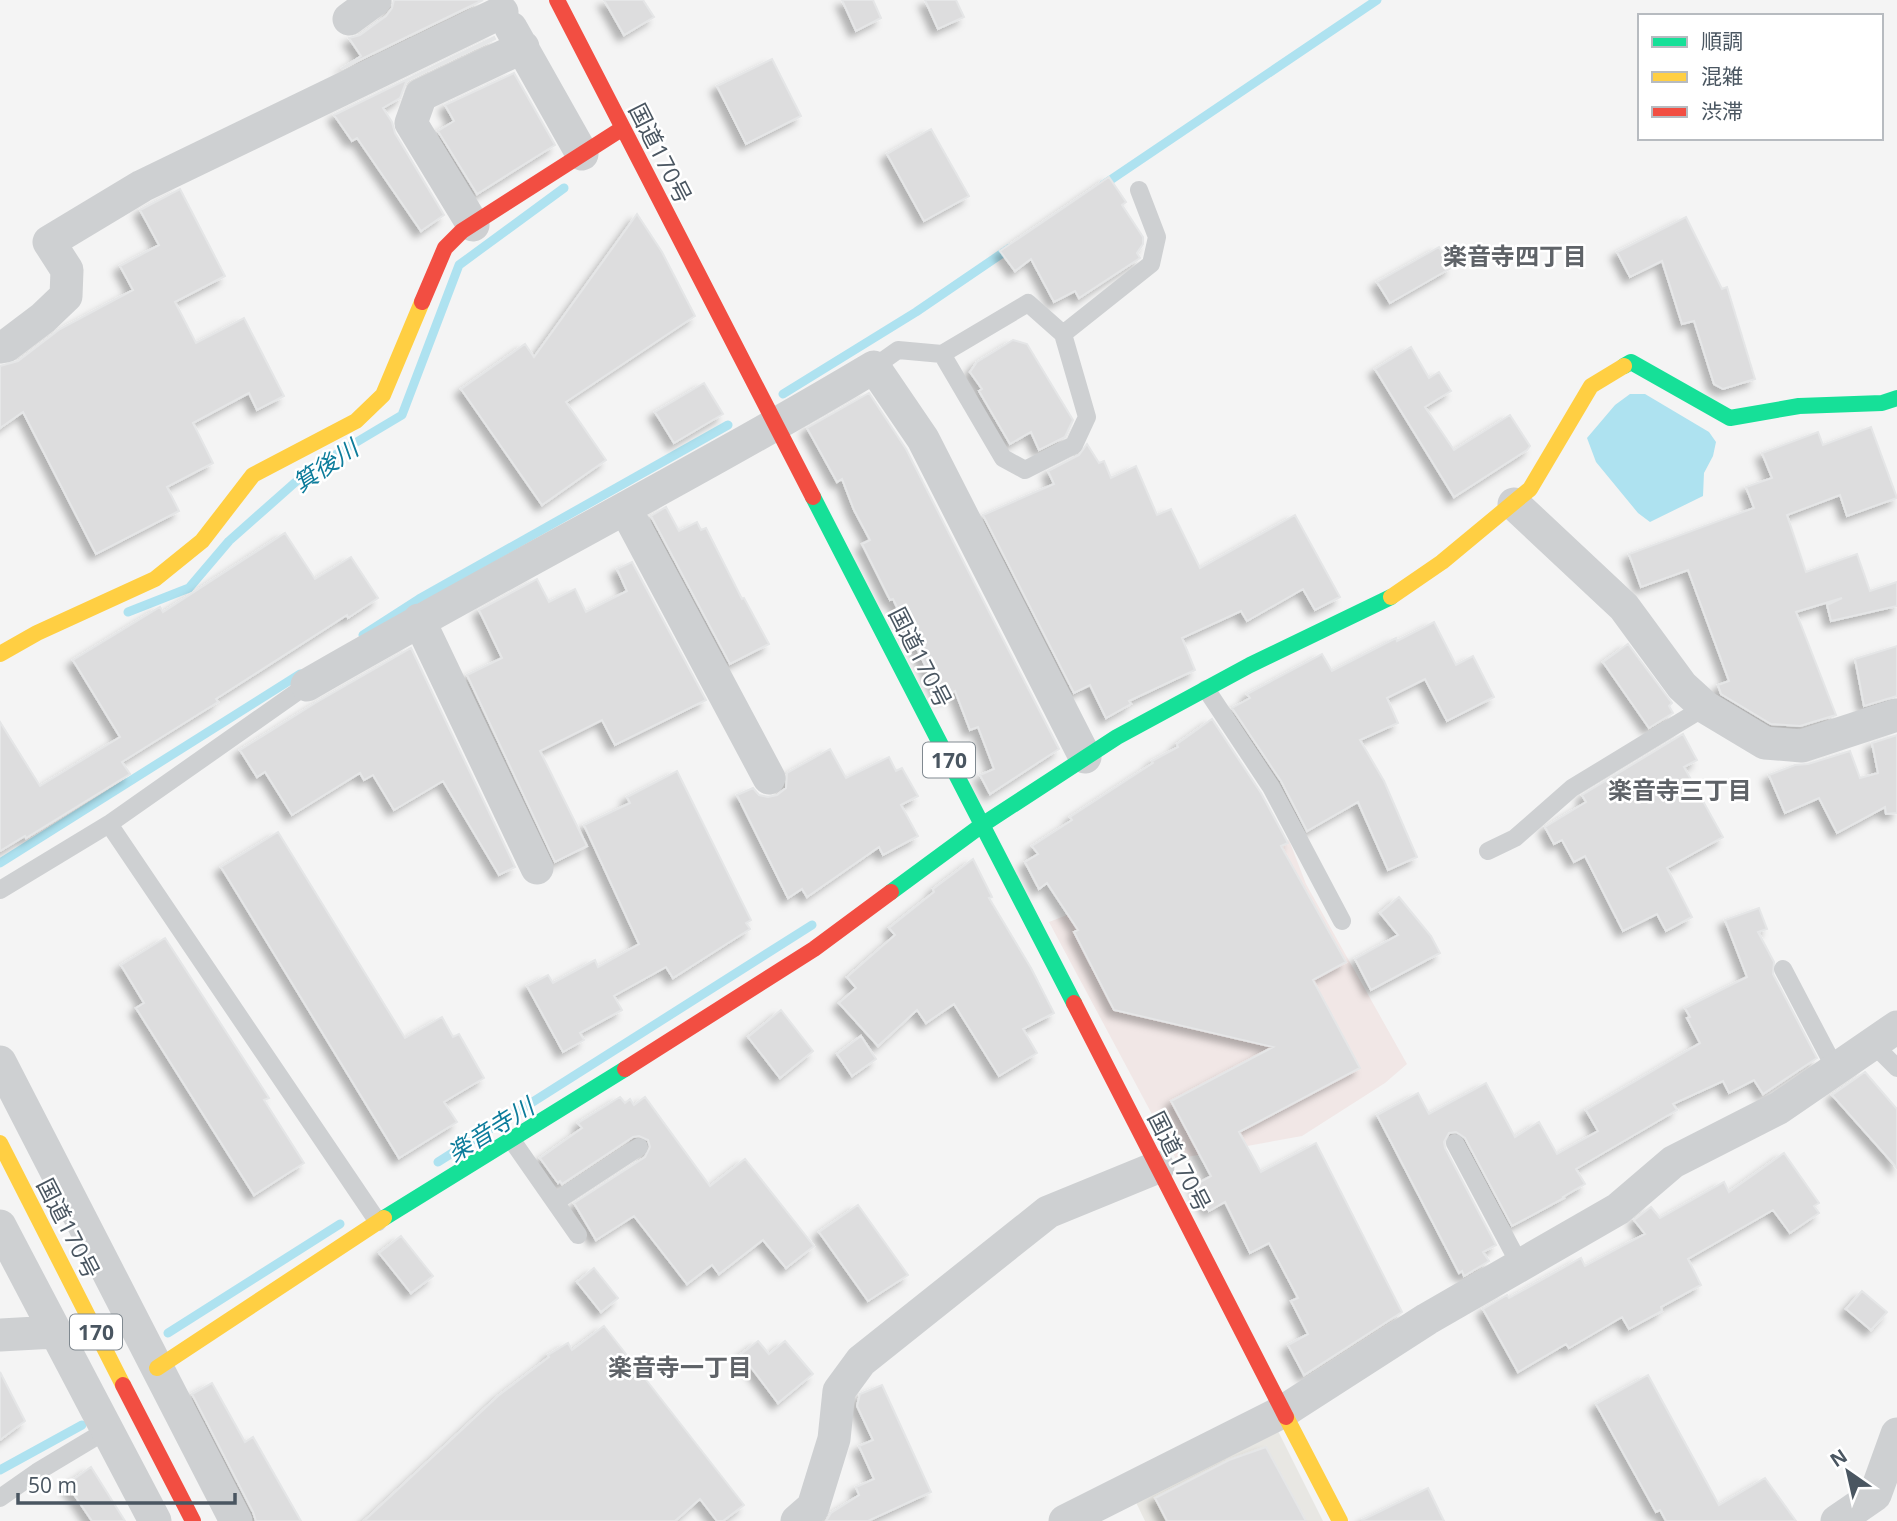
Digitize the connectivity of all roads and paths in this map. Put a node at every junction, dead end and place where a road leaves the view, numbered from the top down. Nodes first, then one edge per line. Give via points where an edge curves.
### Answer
1 (376, 0) edge
2 (557, 0) edge
3 (511, 6) edge
4 (349, 19) dead end
5 (523, 47) junction
6 (623, 128) junction
7 (582, 154) junction
8 (1139, 190) dead end
9 (473, 225) junction
10 (1063, 334) junction
11 (0, 347) edge
12 (943, 354) junction
13 (874, 367) junction
14 (1897, 398) edge
15 (776, 425) junction
16 (1514, 504) junction
17 (625, 508) junction
18 (419, 620) junction
19 (0, 654) edge
20 (307, 685) joint
21 (1206, 689) junction
22 (1705, 707) junction
23 (1897, 715) edge
24 (1085, 757) junction
25 (769, 779) dead end
26 (109, 824) junction
27 (982, 825) junction
28 (1488, 851) dead end
29 (537, 868) dead end
30 (0, 890) edge
31 (1342, 921) dead end
32 (1783, 969) dead end
33 (1885, 1036) edge
34 (0, 1062) edge
35 (1897, 1068) edge
36 (1836, 1069) junction
37 (511, 1139) junction
38 (0, 1143) edge
39 (1455, 1143) dead end
40 (639, 1147) dead end
41 (1158, 1167) junction
42 (555, 1202) junction
43 (374, 1217) junction
44 (0, 1226) edge
45 (578, 1235) dead end
46 (1520, 1265) junction
47 (55, 1332) junction
48 (0, 1335) edge
49 (157, 1368) junction
50 (1284, 1411) junction
51 (107, 1430) junction
52 (1897, 1434) edge
53 (0, 1498) edge
54 (155, 1521) edge
55 (193, 1521) edge
56 (236, 1521) edge
57 (797, 1521) edge
58 (1065, 1521) edge
59 (1340, 1521) edge
60 (1837, 1521) edge

1 - 4 street
2 - 6 main road, 国道170号 / 170
3 - 5 street
3 - 11 street via 142,186 49,243 67,270 66,296
5 - 7 street
5 - 9 street via 421,95 411,123
6 - 7 main road
6 - 15 main road, 国道170号 / 170
7 - 9 main road
8 - 10 lane via 1157,237 1151,264
9 - 19 main road via 445,248 383,395 356,421 253,475 202,541 155,579
10 - 12 lane via 1028,303
10 - 12 lane via 1087,417 1074,445 1025,470 1003,458
12 - 13 lane via 898,350
13 - 15 street
13 - 24 street via 923,439
14 - 16 main road via 1882,403 1799,406 1730,418 1631,362 1591,386 1530,489
15 - 17 street
15 - 27 main road, 国道170号 / 170
16 - 21 main road via 1398,594
16 - 22 street via 1624,607 1682,686
17 - 18 street
17 - 25 street
18 - 20 street
18 - 29 street
20 - 26 lane
21 - 24 main road
21 - 31 lane via 1271,787
22 - 23 street via 1765,743 1802,746
22 - 28 lane via 1572,788 1515,838
24 - 27 main road
26 - 30 lane
26 - 43 lane
27 - 37 main road via 814,949
27 - 41 main road, 国道170号 / 170
32 - 36 lane
33 - 35 lane
33 - 36 street
34 - 49 street
36 - 46 street via 1779,1108 1673,1162 1618,1209
37 - 42 lane
37 - 43 main road
38 - 55 main road, 国道170号 / 170
39 - 46 lane
40 - 42 lane
41 - 50 main road, 国道170号 / 170
41 - 57 street via 1048,1212 861,1361 839,1391 834,1439 813,1507
42 - 45 lane
43 - 49 main road
44 - 47 street
46 - 50 street
47 - 48 street
47 - 51 street
49 - 56 street
50 - 58 street
50 - 59 main road, 国道170号 / 170
51 - 53 lane
51 - 54 street
52 - 60 street via 1875,1496

